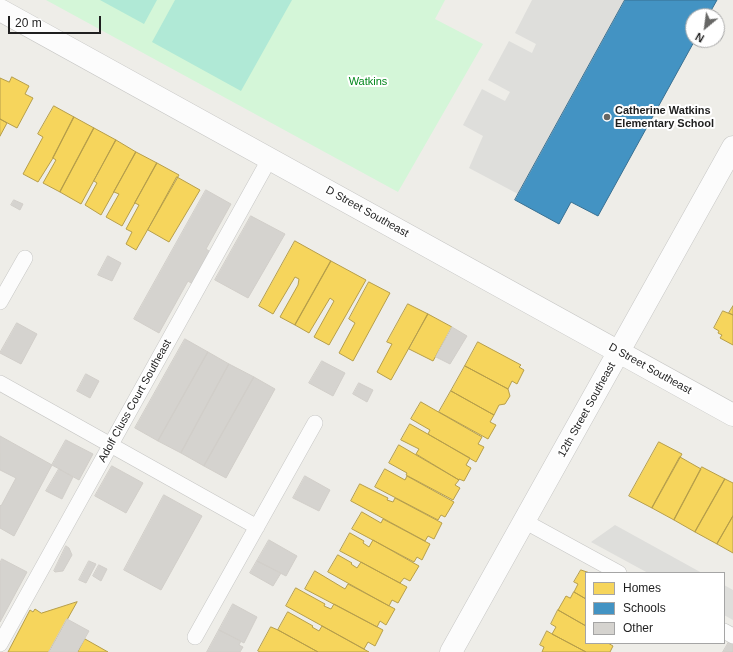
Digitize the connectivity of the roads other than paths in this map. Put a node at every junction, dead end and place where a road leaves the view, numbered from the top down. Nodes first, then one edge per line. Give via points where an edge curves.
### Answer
1 (0, 10) edge
2 (733, 147) edge
3 (270, 158) junction
4 (25, 258) dead end
5 (0, 302) edge
6 (620, 352) junction
7 (0, 383) edge
8 (733, 415) edge
9 (315, 422) dead end
10 (111, 445) junction
11 (524, 521) junction
12 (257, 526) junction
13 (617, 572) edge
14 (195, 637) dead end
15 (0, 644) edge
16 (451, 652) edge

1 - 3 street, D Street Southeast
2 - 6 street, 12th Street Southeast
3 - 6 street, D Street Southeast
3 - 10 lane, Adolf Cluss Court Southeast
4 - 5 lane
6 - 8 street, D Street Southeast
6 - 11 street, 12th Street Southeast
7 - 10 lane
9 - 12 lane
10 - 12 lane
10 - 15 lane, Adolf Cluss Court Southeast
11 - 13 lane
11 - 16 street, 12th Street Southeast
12 - 14 lane

